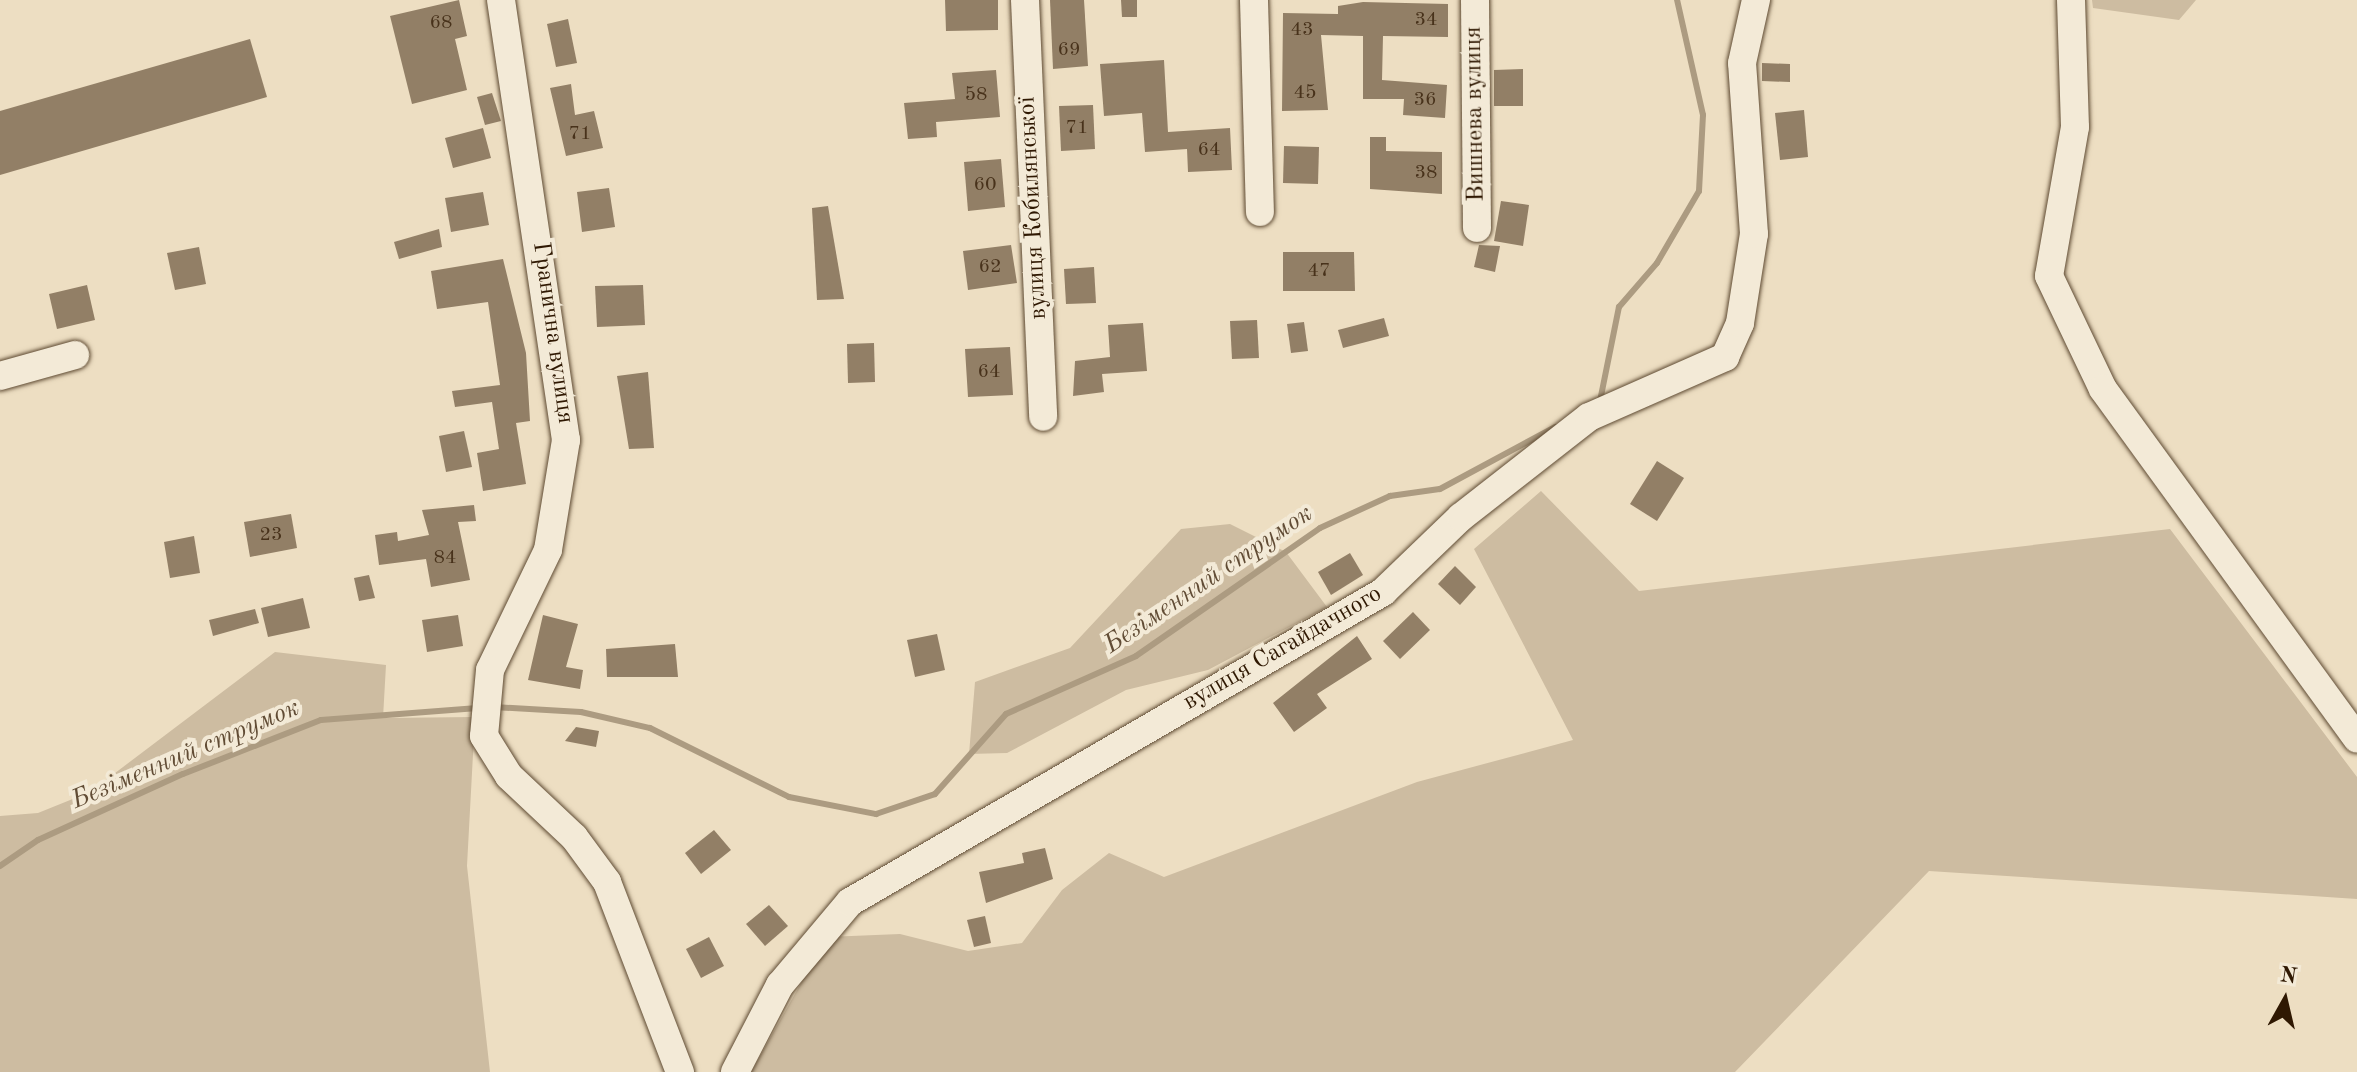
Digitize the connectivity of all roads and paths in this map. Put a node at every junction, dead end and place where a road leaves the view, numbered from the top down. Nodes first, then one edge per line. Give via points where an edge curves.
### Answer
1 (501, 0) edge
2 (1025, 0) edge
3 (1254, 0) edge
4 (1475, 0) edge
5 (1756, 0) edge
6 (2071, 0) edge
7 (1260, 212) dead end
8 (1477, 228) dead end
9 (75, 355) dead end
10 (0, 376) edge
11 (1043, 417) dead end
12 (2357, 739) edge
13 (680, 1072) edge
14 (735, 1072) edge

1 - 13 street, Гранична вулиця via 566,440 548,550 490,670 484,736 509,776 603,875 639,951
2 - 11 street, вулиця Кобилянської
3 - 7 street
4 - 8 street, Вишнева вулиця
5 - 14 street, вулиця Сагайдачного via 1742,63 1754,234 1740,323 1725,357 1589,417 1461,517 1383,592 850,902 780,985
6 - 12 street via 2075,127 2049,276 2103,389
9 - 10 street

